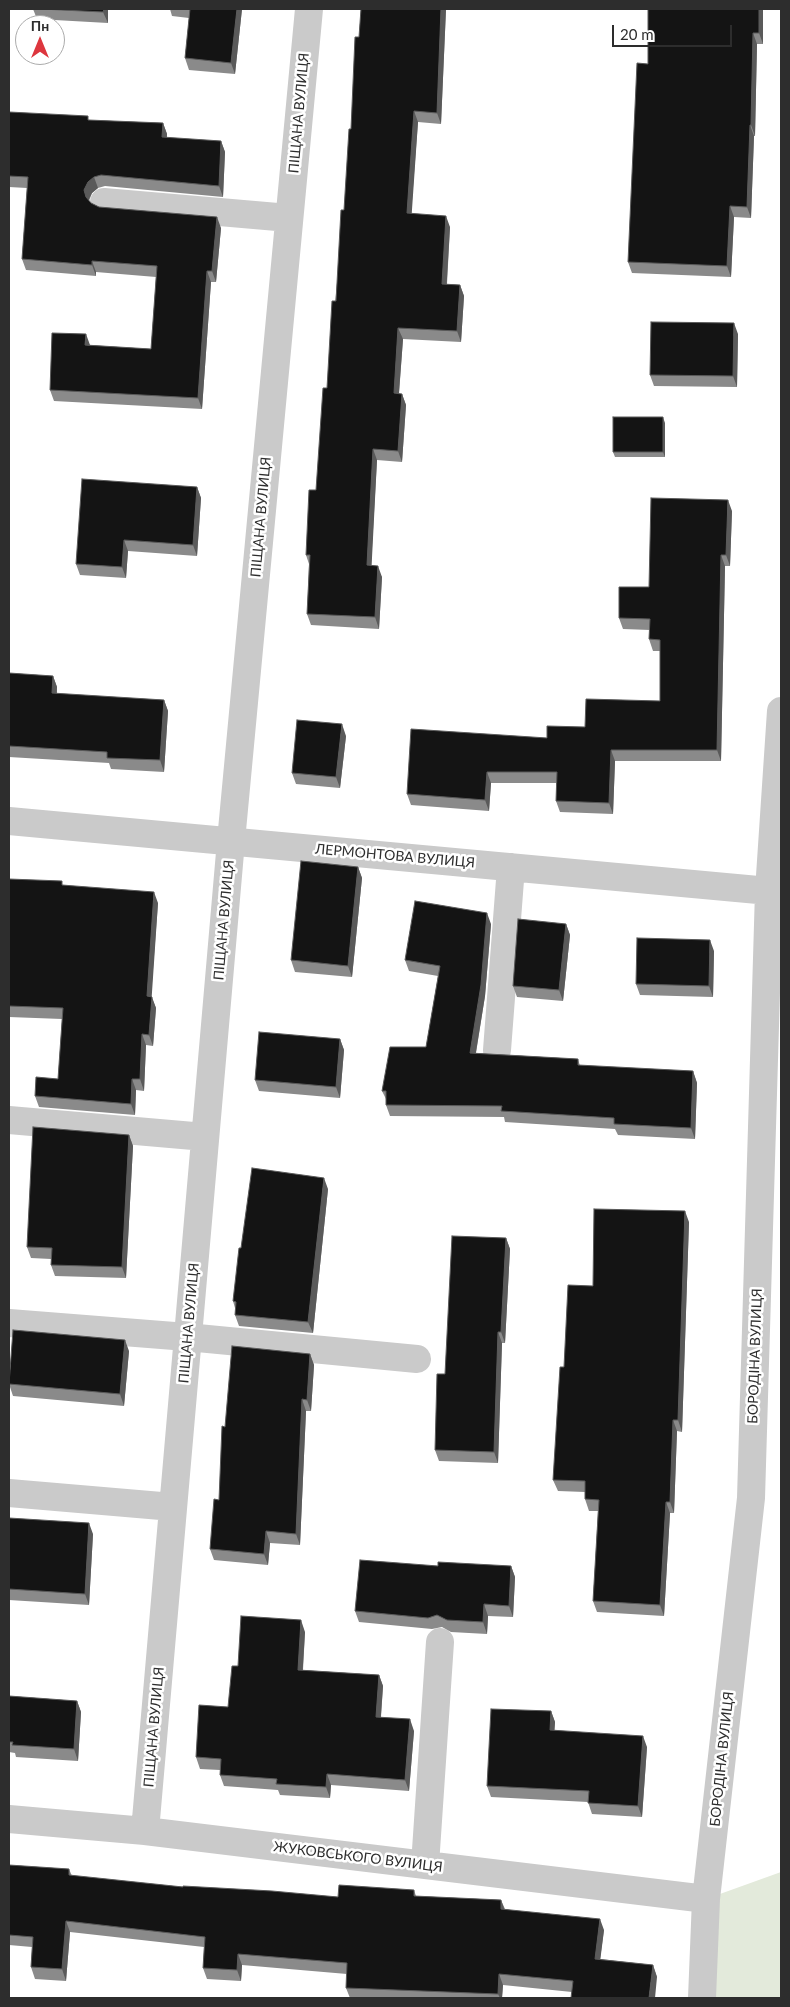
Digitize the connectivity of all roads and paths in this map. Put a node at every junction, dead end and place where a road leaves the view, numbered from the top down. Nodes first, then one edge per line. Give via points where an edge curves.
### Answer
1 (309, 9) edge
2 (104, 202) dead end
3 (289, 218) junction
4 (781, 711) edge
5 (9, 821) edge
6 (231, 841) junction
7 (512, 867) junction
8 (775, 891) edge
9 (497, 1050) dead end
10 (9, 1120) edge
11 (205, 1137) junction
12 (9, 1323) edge
13 (188, 1337) junction
14 (417, 1359) dead end
15 (9, 1493) edge
16 (173, 1507) junction
17 (440, 1642) dead end
18 (9, 1819) edge
19 (145, 1832) junction
20 (425, 1865) junction
21 (706, 1899) junction
22 (702, 1998) edge

1 - 3 street, ПІЩАНА ВУЛИЦЯ
2 - 3 street
3 - 6 street, ПІЩАНА ВУЛИЦЯ
4 - 8 street, БОРОДІНА ВУЛИЦЯ
5 - 6 street, ЛЕРМОНТОВА ВУЛИЦЯ
6 - 7 street, ЛЕРМОНТОВА ВУЛИЦЯ
6 - 11 street, ПІЩАНА ВУЛИЦЯ
7 - 8 street, ЛЕРМОНТОВА ВУЛИЦЯ
7 - 9 street
8 - 21 street, БОРОДІНА ВУЛИЦЯ via 751,1498
10 - 11 street
11 - 13 street, ПІЩАНА ВУЛИЦЯ
12 - 13 street
13 - 14 street
13 - 16 street, ПІЩАНА ВУЛИЦЯ
15 - 16 street
16 - 19 street, ПІЩАНА ВУЛИЦЯ
17 - 20 street
18 - 19 street, ЖУКОВСЬКОГО ВУЛИЦЯ
19 - 20 street, ЖУКОВСЬКОГО ВУЛИЦЯ
20 - 21 street, ЖУКОВСЬКОГО ВУЛИЦЯ
21 - 22 street, БОРОДІНА ВУЛИЦЯ

